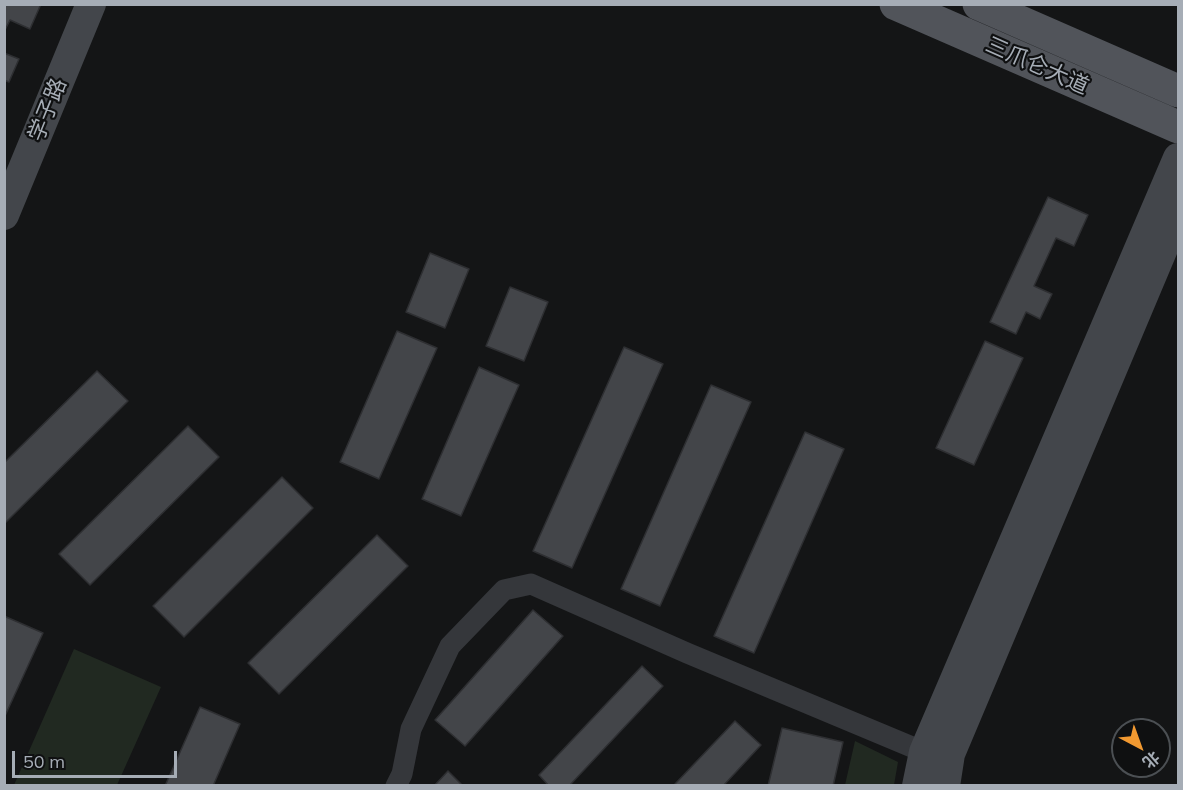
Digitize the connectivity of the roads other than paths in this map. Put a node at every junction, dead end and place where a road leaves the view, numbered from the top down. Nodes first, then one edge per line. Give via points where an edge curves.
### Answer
1 (91, 4) edge
2 (896, 4) edge
3 (979, 4) edge
4 (1179, 91) edge
5 (1179, 127) edge
6 (1178, 159) edge
7 (1179, 213) edge
8 (4, 215) edge
9 (924, 752) junction
10 (396, 786) edge
11 (917, 786) edge
12 (945, 786) edge

1 - 8 main road, 学子路
2 - 5 main road, 三爪仑大道
3 - 4 main road, 三爪仑大道
6 - 9 main road
7 - 12 main road via 950,754
9 - 10 street via 531,584 504,590 450,646 411,729
9 - 11 main road

